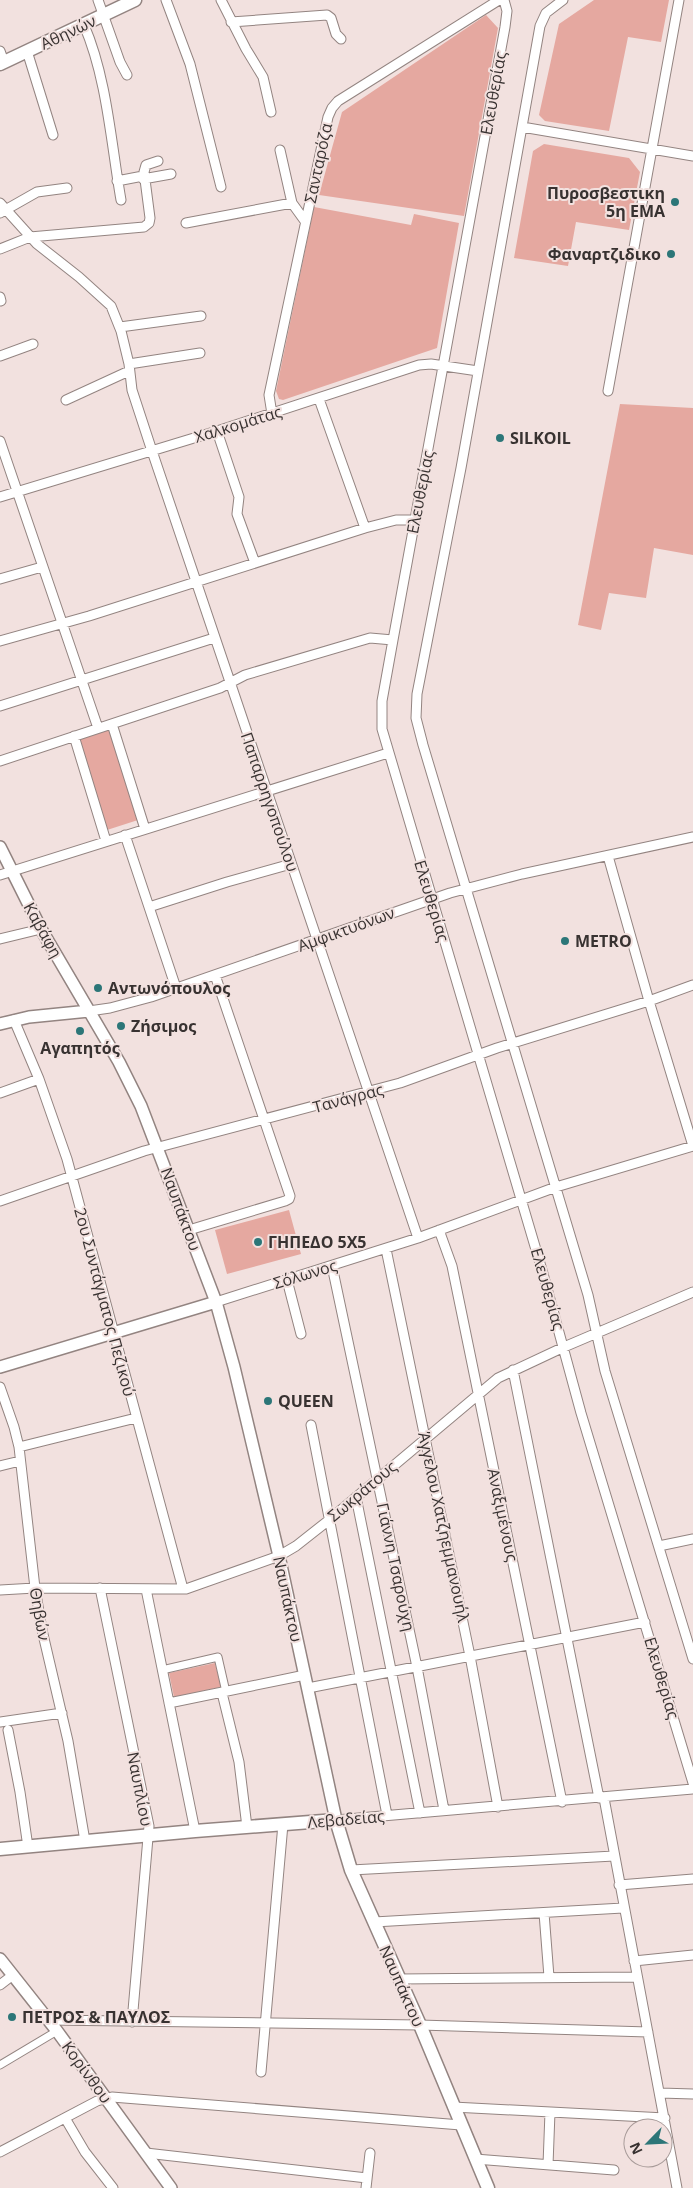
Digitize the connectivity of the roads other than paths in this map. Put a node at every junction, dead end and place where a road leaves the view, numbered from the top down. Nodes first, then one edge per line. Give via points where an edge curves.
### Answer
1 (98, 0) edge
2 (135, 0) edge
3 (166, 0) edge
4 (221, 0) edge
5 (499, 0) edge
6 (504, 0) edge
7 (563, 0) edge
8 (679, 0) edge
9 (103, 16) junction
10 (231, 22) junction
11 (84, 25) junction
12 (341, 39) dead end
13 (27, 51) junction
14 (1, 59) edge
15 (127, 75) dead end
16 (271, 112) dead end
17 (522, 127) junction
18 (53, 135) dead end
19 (651, 149) junction
20 (280, 150) dead end
21 (693, 156) edge
22 (158, 161) dead end
23 (171, 174) dead end
24 (143, 178) junction
25 (118, 181) junction
26 (222, 187) dead end
27 (67, 188) dead end
28 (121, 200) dead end
29 (292, 203) junction
30 (2, 209) edge
31 (305, 221) junction
32 (186, 223) dead end
33 (30, 237) junction
34 (0, 249) edge
35 (201, 316) dead end
36 (120, 327) junction
37 (33, 344) dead end
38 (200, 353) dead end
39 (0, 356) edge
40 (444, 366) junction
41 (129, 367) junction
42 (478, 371) junction
43 (608, 391) dead end
44 (319, 399) junction
45 (66, 400) dead end
46 (272, 414) junction
47 (217, 431) junction
48 (0, 441) edge
49 (152, 451) junction
50 (17, 492) junction
51 (0, 497) edge
52 (415, 520) junction
53 (365, 528) junction
54 (255, 563) junction
55 (42, 566) junction
56 (0, 579) edge
57 (196, 582) junction
58 (62, 624) junction
59 (214, 638) junction
60 (393, 640) junction
61 (0, 641) edge
62 (81, 680) junction
63 (230, 684) junction
64 (0, 706) edge
65 (112, 724) junction
66 (98, 728) junction
67 (74, 736) junction
68 (388, 754) junction
69 (0, 761) edge
70 (266, 791) junction
71 (145, 829) junction
72 (125, 835) junction
73 (693, 837) edge
74 (106, 841) junction
75 (0, 847) edge
76 (608, 856) junction
77 (291, 864) junction
78 (6, 873) edge
79 (466, 888) junction
80 (431, 899) junction
81 (149, 907) junction
82 (41, 929) junction
83 (0, 939) edge
84 (316, 940) junction
85 (215, 975) junction
86 (693, 985) edge
87 (176, 988) junction
88 (649, 1001) junction
89 (89, 1011) junction
90 (14, 1020) junction
91 (0, 1024) edge
92 (512, 1043) junction
93 (480, 1055) junction
94 (39, 1079) junction
95 (369, 1092) junction
96 (0, 1093) edge
97 (264, 1120) junction
98 (693, 1146) edge
99 (158, 1147) junction
100 (71, 1176) junction
101 (556, 1187) junction
102 (521, 1199) junction
103 (0, 1201) edge
104 (189, 1230) junction
105 (439, 1230) junction
106 (418, 1238) junction
107 (386, 1249) junction
108 (332, 1266) junction
109 (287, 1280) junction
110 (693, 1292) edge
111 (216, 1302) junction
112 (597, 1333) junction
113 (114, 1334) junction
114 (301, 1334) dead end
115 (564, 1347) junction
116 (0, 1368) edge
117 (513, 1370) junction
118 (0, 1387) edge
119 (478, 1394) junction
120 (136, 1418) junction
121 (311, 1425) dead end
122 (425, 1437) junction
123 (18, 1447) junction
124 (20, 1461) junction
125 (0, 1466) edge
126 (378, 1478) junction
127 (356, 1497) junction
128 (329, 1520) junction
129 (693, 1539) edge
130 (659, 1546) junction
131 (279, 1556) junction
132 (35, 1588) junction
133 (100, 1588) junction
134 (146, 1589) junction
135 (182, 1589) junction
136 (0, 1590) edge
137 (645, 1622) junction
138 (568, 1638) junction
139 (529, 1645) junction
140 (470, 1656) junction
141 (693, 1659) edge
142 (417, 1667) junction
143 (162, 1670) junction
144 (391, 1672) junction
145 (305, 1675) junction
146 (361, 1678) junction
147 (308, 1688) junction
148 (224, 1692) junction
149 (169, 1703) junction
150 (62, 1713) junction
151 (0, 1722) edge
152 (8, 1730) dead end
153 (693, 1783) edge
154 (693, 1790) edge
155 (602, 1798) junction
156 (562, 1802) junction
157 (498, 1807) junction
158 (444, 1810) junction
159 (420, 1813) junction
160 (388, 1815) junction
161 (336, 1820) junction
162 (283, 1824) junction
163 (247, 1827) junction
164 (195, 1831) junction
165 (149, 1835) junction
166 (85, 1841) junction
167 (28, 1847) junction
168 (0, 1850) edge
169 (614, 1856) junction
170 (350, 1870) junction
171 (693, 1879) edge
172 (619, 1885) junction
173 (623, 1908) junction
174 (544, 1913) junction
175 (374, 1922) junction
176 (693, 1955) edge
177 (0, 1959) edge
178 (634, 1961) junction
179 (13, 1976) junction
180 (548, 1977) junction
181 (637, 1977) junction
182 (399, 1979) junction
183 (0, 1985) edge
184 (48, 2020) junction
185 (132, 2022) junction
186 (265, 2024) junction
187 (420, 2025) junction
188 (57, 2031) junction
189 (648, 2032) junction
190 (0, 2066) edge
191 (261, 2072) dead end
192 (660, 2092) junction
193 (693, 2094) edge
194 (106, 2098) junction
195 (453, 2107) junction
196 (550, 2112) junction
197 (65, 2118) junction
198 (665, 2118) joint
199 (461, 2125) junction
200 (0, 2152) edge
201 (146, 2153) junction
202 (370, 2153) dead end
203 (475, 2159) junction
204 (548, 2165) junction
205 (673, 2165) edge
206 (614, 2170) dead end
207 (367, 2178) junction
208 (113, 2188) edge
209 (171, 2188) edge
210 (366, 2188) edge
211 (488, 2188) edge
212 (677, 2188) edge

1 - 9 street
2 - 9 main road, Αθηνών
3 - 26 street via 190,64
4 - 10 street
5 - 31 street, Σανταρόζα via 332,108
6 - 40 street, Ελευθερίας via 507,11 505,27
7 - 17 street via 542,19
8 - 19 street
9 - 11 main road, Αθηνών
9 - 15 street
10 - 12 street via 327,15
10 - 16 street via 259,69
11 - 13 main road, Αθηνών
11 - 25 street via 99,75
13 - 14 main road, Αθηνών
13 - 18 street
17 - 19 street
17 - 42 street
19 - 21 street
19 - 43 street
20 - 29 street
22 - 24 street via 146,165
23 - 24 street
24 - 25 street
24 - 33 street via 150,218 144,227
25 - 28 street
27 - 30 street via 37,192
29 - 31 street
29 - 32 street
30 - 33 street, Παπαρρηγοπούλου
31 - 46 street, Σανταρόζα via 269,395
33 - 34 street
33 - 36 street, Παπαρρηγοπούλου via 100,295 110,306
35 - 36 street
36 - 41 street, Παπαρρηγοπούλου
37 - 39 street
38 - 41 street
40 - 42 street, Χαλκομάτας
40 - 44 street, Χαλκομάτας via 419,366
40 - 52 street, Ελευθερίας
41 - 45 street
41 - 49 street, Παπαρρηγοπούλου via 132,390
42 - 79 street via 416,707 423,745
44 - 46 street, Χαλκομάτας
44 - 53 street
46 - 47 street, Χαλκομάτας
47 - 49 street, Χαλκομάτας
47 - 54 street via 239,497 237,514
48 - 50 street
49 - 50 street, Χαλκομάτας
49 - 57 street, Παπαρρηγοπούλου
50 - 51 street, Χαλκομάτας
50 - 55 street
52 - 53 street via 396,520
52 - 60 street, Ελευθερίας
53 - 54 street
54 - 57 street
55 - 56 street
55 - 58 street
57 - 58 street
57 - 59 street, Παπαρρηγοπούλου
58 - 61 street
58 - 62 street
59 - 62 street
59 - 63 street, Παπαρρηγοπούλου
60 - 63 street via 370,638 245,675
60 - 68 street, Ελευθερίας via 381,716
62 - 64 street
62 - 66 street
63 - 65 street
63 - 70 street, Παπαρρηγοπούλου
65 - 66 street
65 - 71 street
66 - 67 street
67 - 69 street
67 - 74 street
68 - 70 street
68 - 80 street, Ελευθερίας
70 - 71 street
70 - 77 street, Παπαρρηγοπούλου
71 - 72 street
72 - 74 street
72 - 81 street
73 - 76 street, Αμφικτυόνων
74 - 78 street
75 - 78 street, Καβάφη
76 - 79 street, Αμφικτυόνων
76 - 88 street
77 - 81 street
77 - 84 street, Παπαρρηγοπούλου
78 - 82 street, Καβάφη
79 - 80 street, Αμφικτυόνων
79 - 92 street
80 - 84 street, Αμφικτυόνων
80 - 93 street, Ελευθερίας
81 - 87 street
82 - 83 street
82 - 89 street, Καβάφη
84 - 85 street, Αμφικτυόνων
84 - 95 street, Παπαρρηγοπούλου
85 - 87 street, Αμφικτυόνων
85 - 97 street
86 - 88 street, Τανάγρας
87 - 89 street, Αμφικτυόνων
88 - 92 street, Τανάγρας
88 - 98 street
89 - 90 street, Αμφικτυόνων
89 - 99 street, Ναυπάκτου via 132,1086
90 - 91 street, Αμφικτυόνων
90 - 94 street, 2ου Συντάγματος Πεζικού
92 - 93 street, Τανάγρας
92 - 101 street
93 - 95 street, Τανάγρας
93 - 102 street, Ελευθερίας
94 - 96 street
94 - 100 street, 2ου Συντάγματος Πεζικού
95 - 97 street, Τανάγρας
95 - 106 street, Παπαρρηγοπούλου
97 - 99 street, Τανάγρας
97 - 104 street via 289,1199
98 - 101 street, Σόλωνος
99 - 100 street, Τανάγρας
99 - 104 street, Ναυπάκτου
100 - 103 street, Τανάγρας
100 - 113 street, 2ου Συντάγματος Πεζικού
101 - 102 street, Σόλωνος
101 - 112 street
102 - 105 street, Σόλωνος
102 - 115 street, Ελευθερίας
104 - 111 street, Ναυπάκτου
105 - 106 street, Σόλωνος
105 - 119 street, Αναξιμένους via 452,1266
106 - 107 street, Σόλωνος
107 - 108 street, Σόλωνος
107 - 122 street, Άγγελου Χατζηεμμανουήλ
108 - 109 street, Σόλωνος
108 - 126 street, Γιάννη Τσαρούχη
109 - 111 street, Σόλωνος
109 - 114 street
110 - 112 street, Σωκράτους
111 - 113 street, Σόλωνος
111 - 131 street, Ναυπάκτου
112 - 115 street, Σωκράτους
112 - 130 street via 604,1371
113 - 116 street, Σόλωνος
113 - 120 street, 2ου Συντάγματος Πεζικού
115 - 117 street, Σωκράτους
115 - 137 street, Ελευθερίας
117 - 119 street, Σωκράτους
117 - 138 street
118 - 123 street, Θηβών
119 - 122 street, Σωκράτους
119 - 139 street, Αναξιμένους
120 - 123 street
120 - 135 street, 2ου Συντάγματος Πεζικού
121 - 128 street
122 - 126 street, Σωκράτους
122 - 140 street, Άγγελου Χατζηεμμανουήλ
123 - 124 street, Θηβών
124 - 125 street
124 - 132 street, Θηβών
126 - 127 street, Σωκράτους
126 - 142 street, Γιάννη Τσαρούχη
127 - 128 street, Σωκράτους
127 - 144 street
128 - 131 street, Σωκράτους
128 - 146 street
129 - 130 street
130 - 141 street
131 - 135 street, Σωκράτους via 199,1586
131 - 145 street, Ναυπάκτου
132 - 133 street, Σωκράτους
132 - 136 street, Σωκράτους
132 - 150 street, Θηβών
133 - 134 street, Σωκράτους
133 - 165 street, Ναυπλίου
134 - 135 street, Σωκράτους
134 - 143 street
137 - 138 street
137 - 153 street, Ελευθερίας
138 - 139 street
138 - 155 street
139 - 140 street
139 - 156 street, Αναξιμένους
140 - 142 street
140 - 157 street, Άγγελου Χατζηεμμανουήλ
142 - 144 street
142 - 158 street, Γιάννη Τσαρούχη
143 - 148 street via 218,1657
143 - 149 street
144 - 146 street
144 - 159 street
145 - 147 street, Ναυπάκτου
145 - 148 street
146 - 147 street
146 - 160 street
147 - 161 street, Ναυπάκτου
148 - 149 street
148 - 163 street via 239,1762
149 - 164 street
150 - 151 street
150 - 166 street, Θηβών
152 - 167 street
154 - 155 street, Λεβαδείας
155 - 156 street, Λεβαδείας
155 - 169 street
156 - 157 street, Λεβαδείας
157 - 158 street, Λεβαδείας
158 - 159 street, Λεβαδείας
159 - 160 street, Λεβαδείας
160 - 161 street, Λεβαδείας
161 - 162 main road, Λεβαδείας
161 - 170 main road, Ναυπάκτου
162 - 163 main road, Λεβαδείας
162 - 186 street
163 - 164 main road, Λεβαδείας
164 - 165 main road, Λεβαδείας
165 - 166 main road, Λεβαδείας
165 - 185 street, Ναυπλίου
166 - 167 main road, Λεβαδείας
167 - 168 main road, Λεβαδείας
169 - 170 street
169 - 172 street
170 - 175 main road, Ναυπάκτου
171 - 172 street
172 - 173 street
173 - 174 street
173 - 178 street
174 - 175 street
174 - 180 street
175 - 182 main road, Ναυπάκτου
176 - 178 street
177 - 179 street, Κορίνθου
178 - 181 street
179 - 183 street
179 - 184 street, Κορίνθου
180 - 181 street
180 - 182 street
181 - 189 street
182 - 187 main road, Ναυπάκτου
184 - 185 street
184 - 188 street, Κορίνθου
185 - 186 street
186 - 187 street
186 - 191 street
187 - 189 street
187 - 195 main road, Ναυπάκτου
188 - 190 street
188 - 194 street, Κορίνθου
189 - 192 street
192 - 193 street
192 - 198 street
194 - 197 street
194 - 199 street
194 - 201 street, Κορίνθου
195 - 196 street
195 - 199 main road, Ναυπάκτου
196 - 198 street
196 - 204 street
197 - 200 street
197 - 208 street via 85,2152
199 - 203 main road, Ναυπάκτου
201 - 207 street
201 - 209 street, Κορίνθου
202 - 207 street
203 - 204 street
203 - 211 main road, Ναυπάκτου
204 - 206 street
205 - 212 street
207 - 210 street

